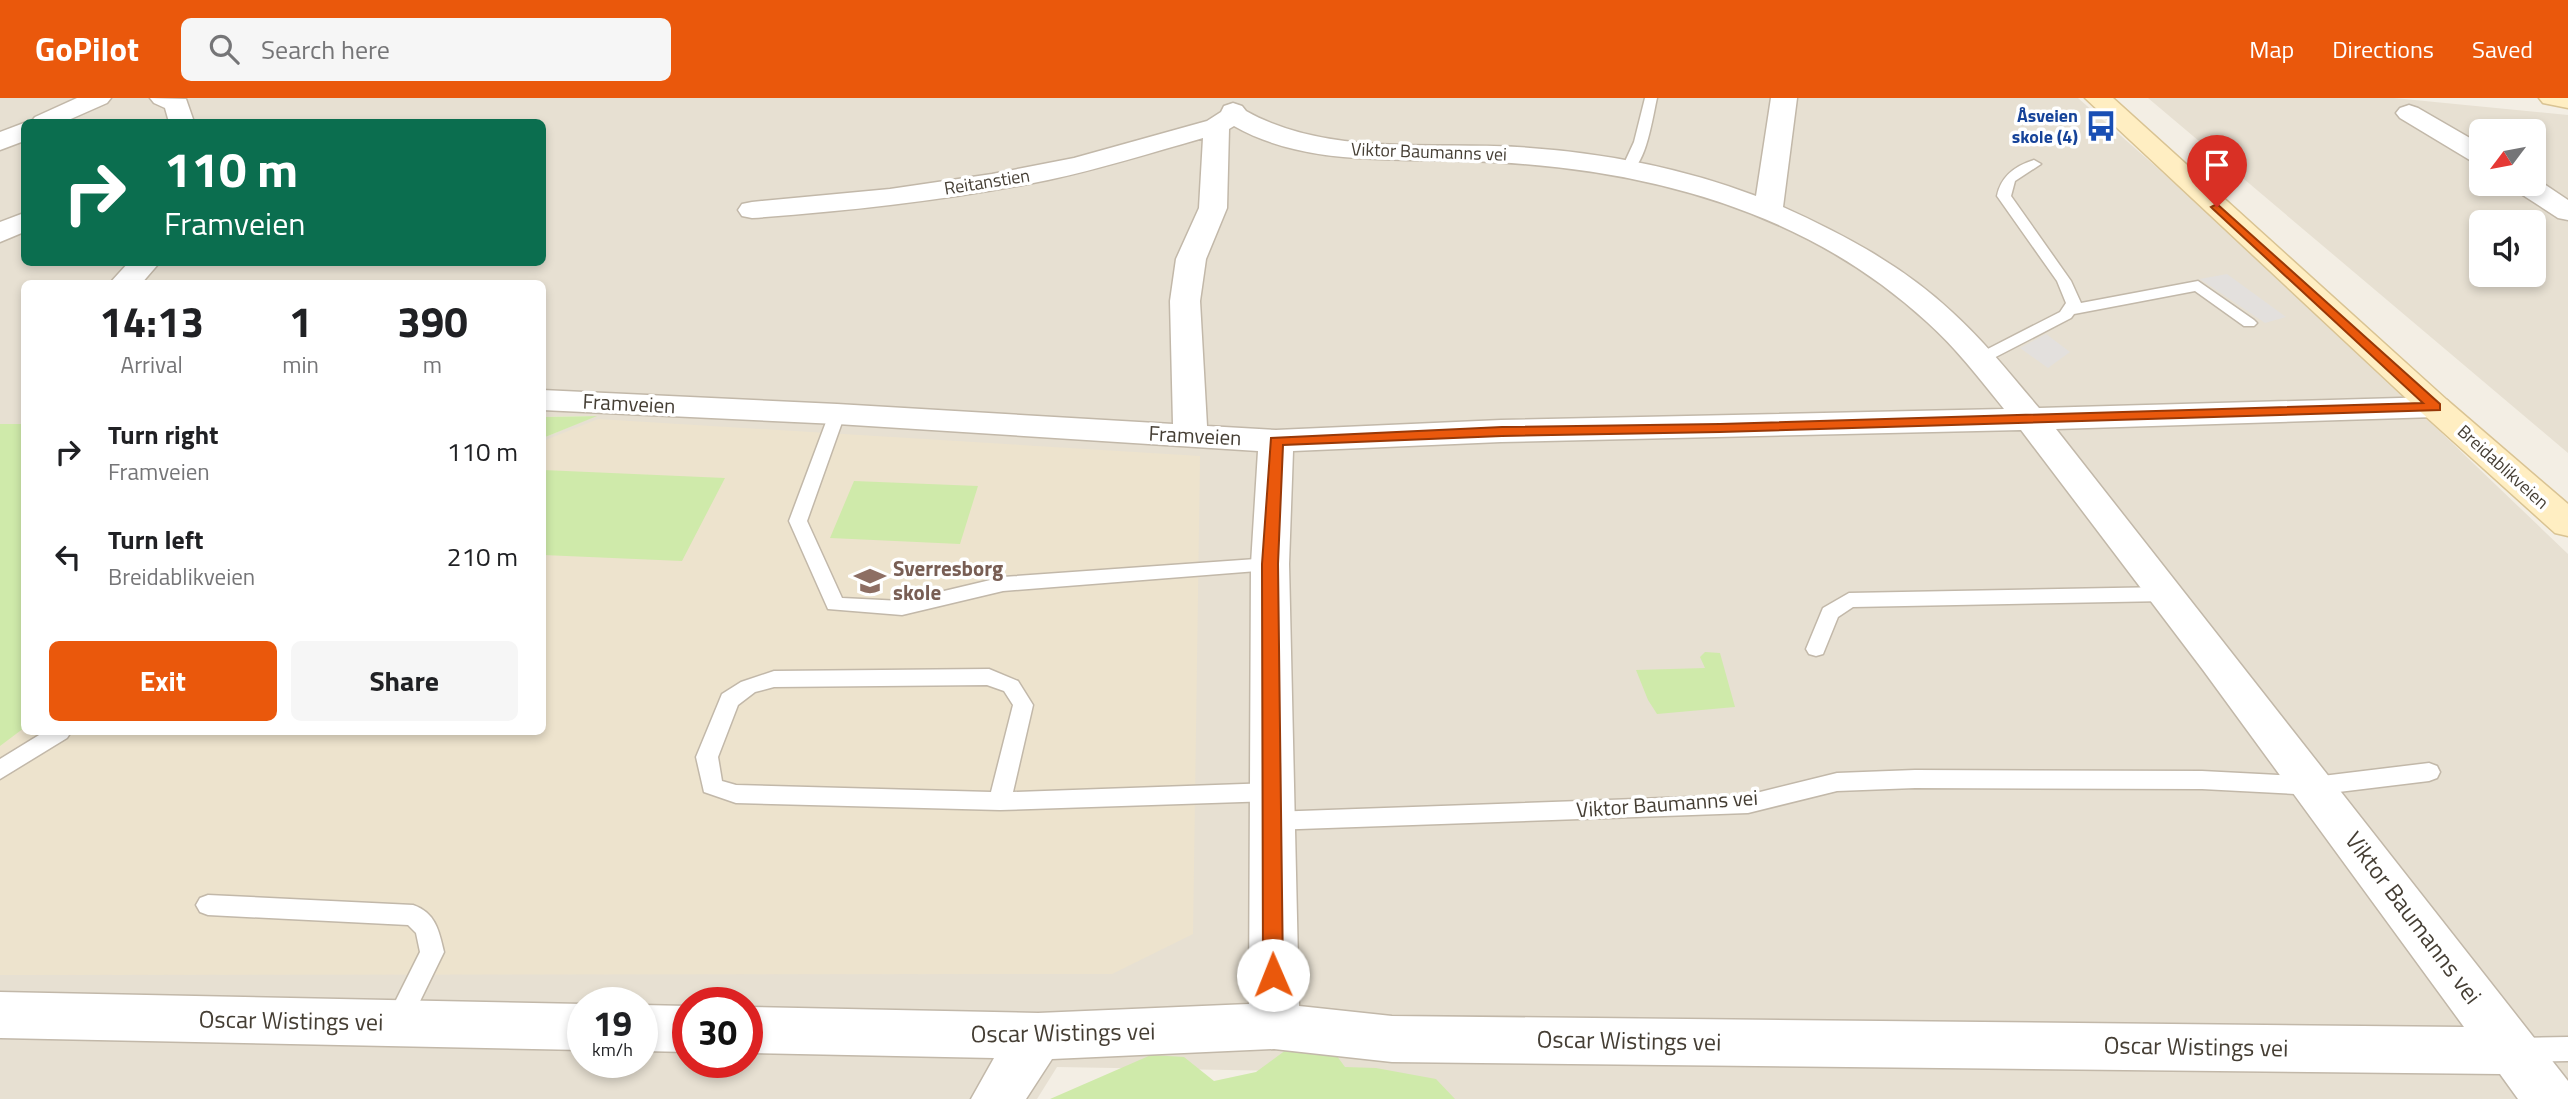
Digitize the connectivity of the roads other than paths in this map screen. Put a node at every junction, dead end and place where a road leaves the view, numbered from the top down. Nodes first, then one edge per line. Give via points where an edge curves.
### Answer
1 (98, 98) edge
2 (163, 98) edge
3 (1651, 98) edge
4 (1784, 98) edge
5 (2098, 98) edge
6 (2552, 98) edge
7 (2568, 100) edge
8 (1227, 113) edge
9 (2409, 113) dead end
10 (51, 119) edge
11 (180, 119) edge
12 (2469, 148) edge
13 (2034, 164) dead end
14 (1629, 168) junction
15 (2004, 196) joint
16 (2543, 196) edge
17 (752, 210) dead end
18 (1768, 211) junction
19 (2568, 212) edge
20 (21, 222) edge
21 (0, 233) edge
22 (142, 266) edge
23 (128, 280) edge
24 (2071, 310) junction
25 (2249, 323) dead end
26 (1980, 359) junction
27 (546, 400) edge
28 (2435, 407) junction
29 (837, 414) junction
30 (2030, 418) junction
31 (1189, 436) junction
32 (1276, 441) junction
33 (2568, 524) edge
34 (1270, 564) junction
35 (2167, 594) junction
36 (1816, 649) dead end
37 (55, 735) edge
38 (0, 770) edge
39 (2429, 772) dead end
40 (2314, 786) junction
41 (1000, 801) junction
42 (1271, 806) junction
43 (208, 905) dead end
44 (0, 1015) edge
45 (397, 1023) junction
46 (1274, 1026) junction
47 (567, 1027) edge
48 (763, 1030) edge
49 (1038, 1036) junction
50 (2568, 1049) edge
51 (2512, 1051) junction
52 (997, 1099) edge
53 (2550, 1099) edge

1 - 10 street
2 - 11 street via 177,104
3 - 14 lane via 1642,142
4 - 18 street
5 - 28 street, Breidablikveien
6 - 7 street
8 - 14 street, Viktor Baumanns vei via 1300,144 1532,155
8 - 17 street, Reitanstien via 1086,163 1025,177 838,204
8 - 31 street via 1213,208 1191,259 1185,301
9 - 12 street
13 - 15 lane via 2014,173 2005,183
14 - 18 street, Viktor Baumanns vei
15 - 24 lane via 2064,281 2074,303
16 - 19 street
18 - 26 street, Viktor Baumanns vei via 1840,246 1888,276 1930,308
20 - 21 street
22 - 23 street
24 - 25 lane via 2198,286
24 - 26 lane
26 - 30 street, Viktor Baumanns vei
27 - 29 street, Framveien
28 - 30 street, Framveien
28 - 33 street, Breidablikveien
29 - 31 street, Framveien
29 - 34 lane via 798,521 835,604 902,608 1003,584
30 - 32 street, Framveien
30 - 35 street, Viktor Baumanns vei
31 - 32 street, Framveien
32 - 34 street
34 - 42 street
35 - 36 lane via 1849,600 1830,613
35 - 40 street, Viktor Baumanns vei
37 - 38 lane
39 - 40 lane
40 - 42 lane, Viktor Baumanns vei via 2202,780 1915,779 1837,782 1748,804
40 - 51 street, Viktor Baumanns vei
41 - 41 lane, Viktor Baumanns vei via 736,794 712,786 707,757 729,700 748,687 774,679 989,677 1011,686 1023,705
41 - 42 lane, Viktor Baumanns vei
42 - 46 street
43 - 45 lane via 413,915 427,928 432,952
44 - 45 street, Oscar Wistings vei
45 - 47 street, Oscar Wistings vei
46 - 49 street, Oscar Wistings vei
46 - 51 street, Oscar Wistings vei via 1391,1039
48 - 49 street, Oscar Wistings vei
49 - 52 street
50 - 51 lane
51 - 53 street, Viktor Baumanns vei

